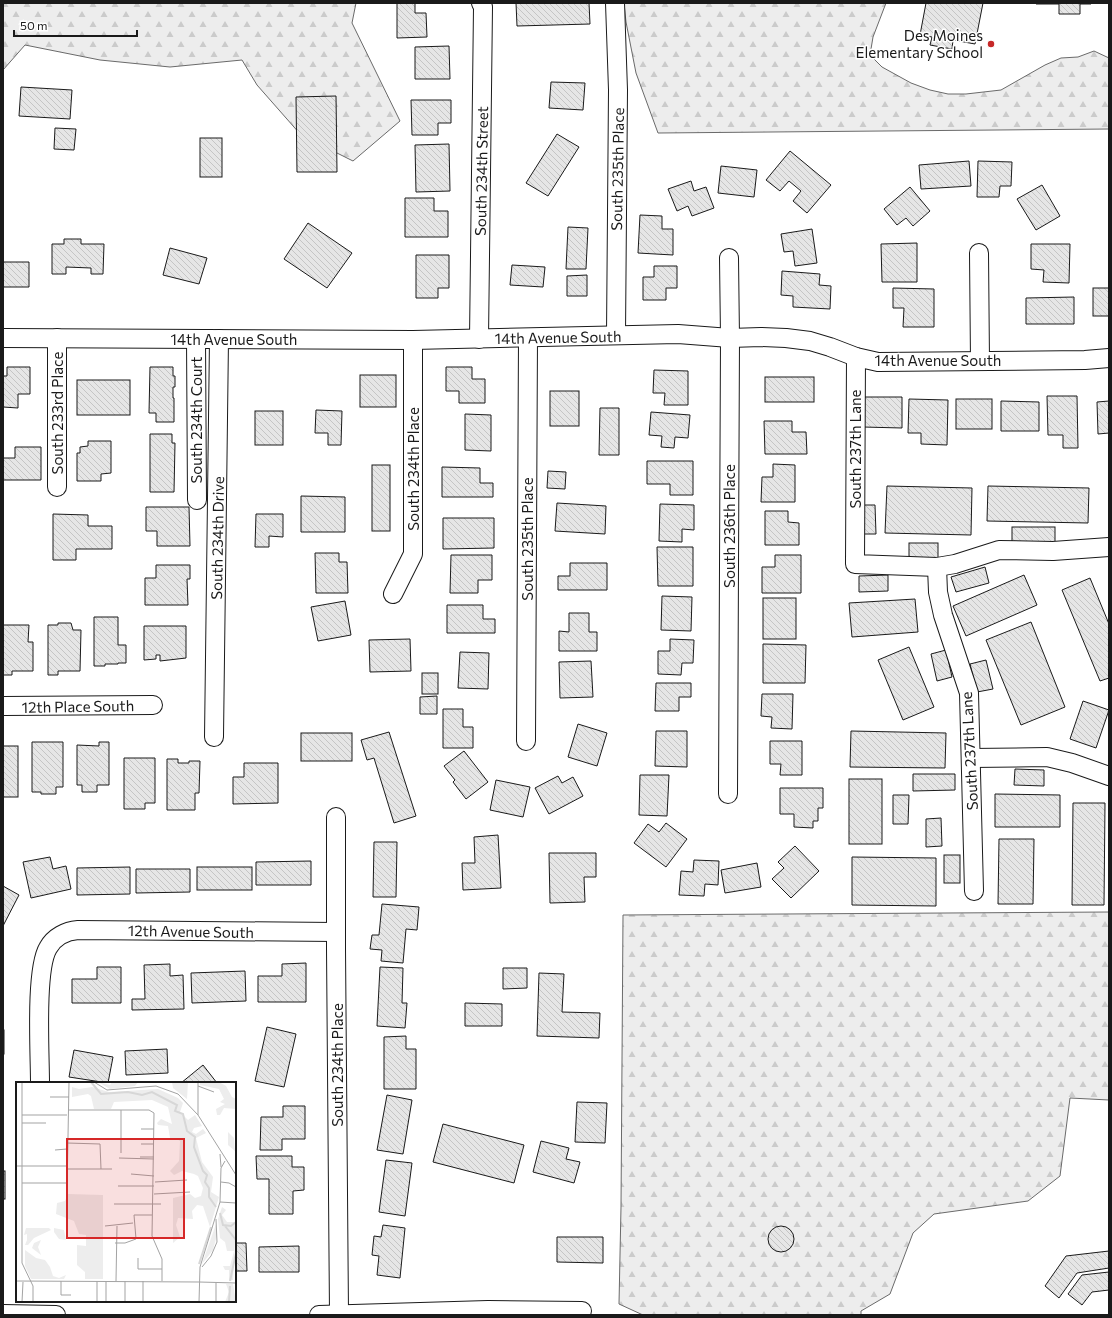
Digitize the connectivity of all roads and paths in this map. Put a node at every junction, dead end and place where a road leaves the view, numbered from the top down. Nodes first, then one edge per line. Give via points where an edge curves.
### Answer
1 (481, 3) edge
2 (615, 3) edge
3 (979, 253) dead end
4 (729, 258) dead end
5 (616, 335) junction
6 (3, 338) edge
7 (57, 338) junction
8 (528, 338) junction
9 (730, 338) junction
10 (196, 339) junction
11 (219, 339) junction
12 (479, 339) junction
13 (413, 340) junction
14 (856, 358) junction
15 (1109, 358) edge
16 (980, 361) junction
17 (57, 487) dead end
18 (197, 500) dead end
19 (1109, 547) edge
20 (937, 568) junction
21 (393, 594) dead end
22 (152, 705) dead end
23 (3, 706) edge
24 (214, 737) dead end
25 (526, 741) dead end
26 (971, 758) junction
27 (1109, 776) edge
28 (728, 794) dead end
29 (336, 817) dead end
30 (974, 891) dead end
31 (336, 932) junction
32 (40, 1082) edge
33 (39, 1302) edge
34 (582, 1311) dead end
35 (488, 1313) edge
36 (3, 1314) edge
37 (339, 1314) edge
38 (39, 1315) edge
39 (56, 1315) edge
40 (319, 1315) edge

1 - 12 street, South 234th Street via 483,7
2 - 5 street, South 235th Place via 618,90
3 - 16 street
4 - 9 street, South 236th Place
5 - 8 street, 14th Avenue South
5 - 9 street, 14th Avenue South via 678,334
6 - 7 street, 14th Avenue South
7 - 10 street, 14th Avenue South
7 - 17 street, South 233rd Place
8 - 12 street, 14th Avenue South
8 - 25 street, South 235th Place
9 - 14 street, 14th Avenue South via 786,338 830,347
9 - 28 street, South 236th Place
10 - 11 street, 14th Avenue South
10 - 18 street, South 234th Court
11 - 13 street, 14th Avenue South
11 - 24 street, South 234th Drive
12 - 13 street, 14th Avenue South
13 - 21 street, South 234th Place via 413,554
14 - 16 street, 14th Avenue South via 878,362
14 - 20 street, South 237th Lane via 855,564
15 - 16 street, 14th Avenue South
19 - 20 street via 1053,551 999,550
20 - 26 street, South 237th Lane via 938,592 943,615 969,693
22 - 23 street, 12th Place South
26 - 27 street via 1047,757
26 - 30 street, South 237th Lane
29 - 31 street, South 234th Place
31 - 32 street, 12th Avenue South via 73,930 64,934 51,944 45,954 41,978
31 - 37 street, South 234th Place
33 - 38 street
34 - 35 street
35 - 37 street
36 - 38 street
37 - 40 street
38 - 39 street

